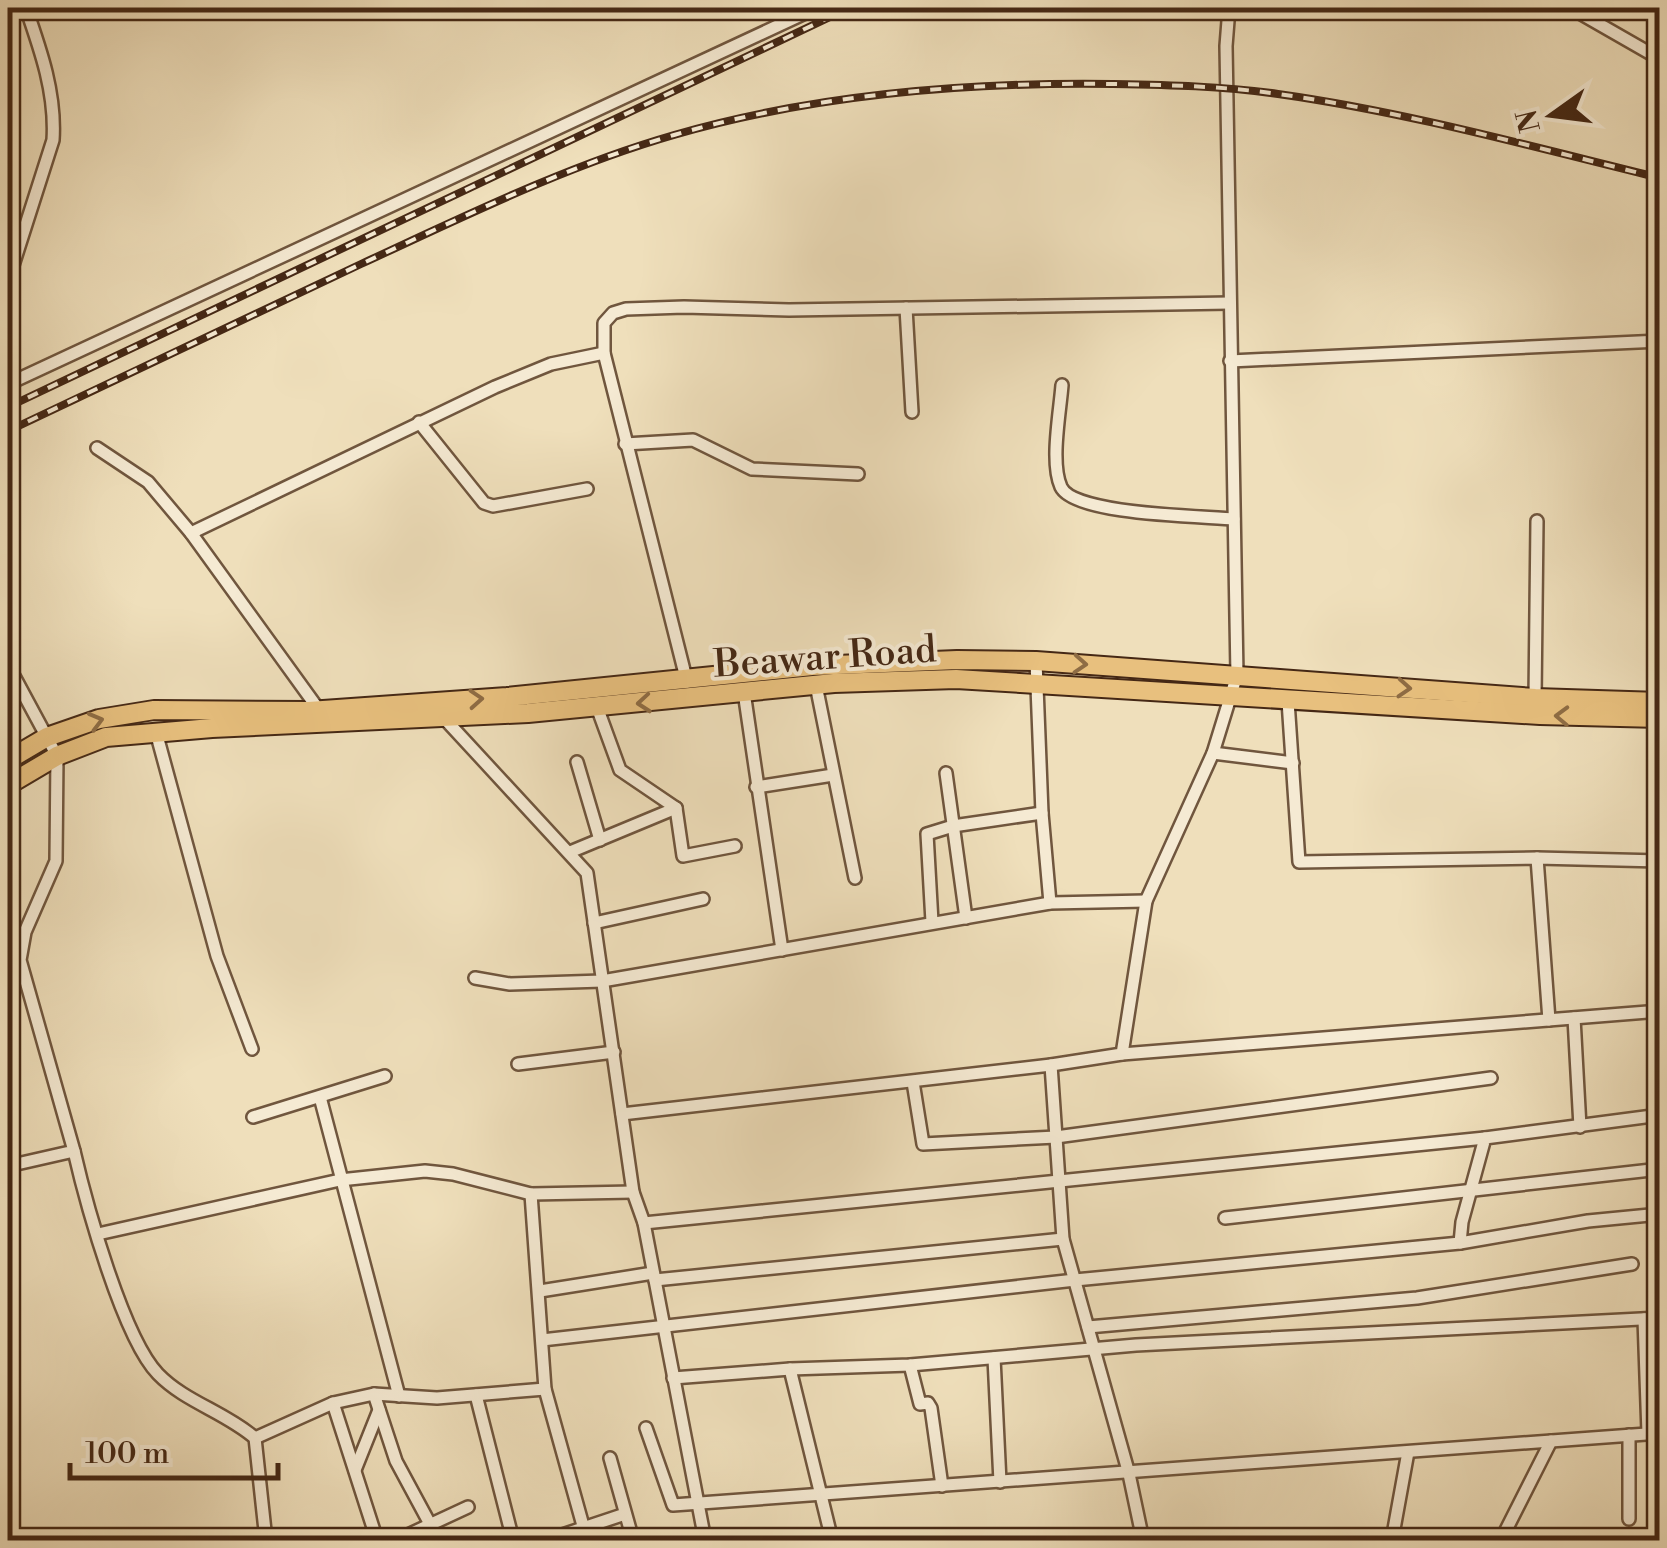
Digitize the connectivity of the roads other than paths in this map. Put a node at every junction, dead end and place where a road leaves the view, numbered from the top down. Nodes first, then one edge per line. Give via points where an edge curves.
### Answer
1 (26, 8) edge
2 (816, 8) edge
3 (1229, 8) edge
4 (1572, 8) edge
5 (1660, 60) edge
6 (8, 281) edge
7 (1230, 303) junction
8 (906, 308) junction
9 (1660, 340) edge
10 (604, 353) junction
11 (1230, 361) junction
12 (8, 384) edge
13 (1062, 386) dead end
14 (912, 412) dead end
15 (419, 422) junction
16 (625, 444) junction
17 (97, 448) dead end
18 (858, 474) dead end
19 (587, 488) dead end
20 (1234, 519) junction
21 (1537, 521) dead end
22 (191, 534) junction
23 (1036, 661) junction
24 (8, 665) edge
25 (956, 670) junction
26 (887, 672) junction
27 (1238, 675) junction
28 (687, 678) junction
29 (1037, 683) junction
30 (816, 685) junction
31 (744, 692) junction
32 (1231, 696) junction
33 (1535, 698) junction
34 (690, 699) junction
35 (1288, 701) junction
36 (1660, 702) edge
37 (597, 707) junction
38 (440, 710) junction
39 (317, 714) junction
40 (1660, 718) edge
41 (271, 719) junction
42 (156, 732) junction
43 (47, 737) junction
44 (1213, 753) junction
45 (57, 756) junction
46 (8, 760) edge
47 (577, 762) dead end
48 (1294, 763) junction
49 (946, 773) dead end
50 (833, 775) junction
51 (8, 785) edge
52 (756, 787) junction
53 (676, 808) junction
54 (1042, 813) junction
55 (953, 826) junction
56 (600, 840) junction
57 (736, 846) dead end
58 (570, 852) junction
59 (1537, 858) junction
60 (1660, 860) edge
61 (855, 878) dead end
62 (704, 899) dead end
63 (1146, 902) junction
64 (1050, 903) junction
65 (966, 918) junction
66 (932, 922) junction
67 (594, 923) junction
68 (782, 950) junction
69 (475, 978) dead end
70 (602, 980) junction
71 (1660, 1011) edge
72 (1574, 1018) junction
73 (1549, 1020) junction
74 (252, 1049) dead end
75 (614, 1052) junction
76 (1122, 1054) junction
77 (518, 1064) dead end
78 (1051, 1065) junction
79 (385, 1076) dead end
80 (1491, 1078) dead end
81 (913, 1082) junction
82 (320, 1098) junction
83 (622, 1114) junction
84 (1660, 1115) edge
85 (252, 1117) dead end
86 (1580, 1127) junction
87 (1056, 1137) junction
88 (1485, 1138) junction
89 (74, 1151) junction
90 (8, 1166) edge
91 (1660, 1169) edge
92 (340, 1180) junction
93 (1059, 1181) junction
94 (633, 1192) junction
95 (1471, 1192) junction
96 (530, 1194) junction
97 (1660, 1214) edge
98 (1225, 1218) dead end
99 (644, 1224) junction
100 (98, 1234) junction
101 (1064, 1239) junction
102 (1460, 1242) junction
103 (1632, 1264) dead end
104 (654, 1276) junction
105 (1075, 1280) junction
106 (540, 1290) junction
107 (1660, 1318) edge
108 (1644, 1319) junction
109 (664, 1326) junction
110 (1088, 1327) junction
111 (542, 1340) junction
112 (1095, 1351) junction
113 (994, 1358) junction
114 (910, 1366) junction
115 (790, 1369) junction
116 (674, 1378) junction
117 (545, 1389) junction
118 (374, 1394) junction
119 (476, 1396) junction
120 (404, 1397) junction
121 (333, 1403) junction
122 (379, 1410) junction
123 (646, 1428) dead end
124 (1654, 1434) edge
125 (1628, 1436) junction
126 (255, 1438) junction
127 (1551, 1441) junction
128 (1408, 1452) junction
129 (610, 1458) dead end
130 (354, 1470) junction
131 (1129, 1474) junction
132 (1000, 1482) junction
133 (942, 1486) junction
134 (822, 1494) junction
135 (698, 1502) junction
136 (468, 1507) dead end
137 (626, 1514) junction
138 (1629, 1519) dead end
139 (430, 1524) junction
140 (586, 1534) edge
141 (266, 1540) edge
142 (378, 1540) edge
143 (397, 1540) edge
144 (435, 1540) edge
145 (513, 1540) edge
146 (547, 1540) edge
147 (633, 1540) edge
148 (705, 1540) edge
149 (832, 1540) edge
150 (1143, 1540) edge
151 (1392, 1540) edge
152 (1501, 1540) edge

1 - 6 street via 54,116
2 - 12 street
3 - 7 street
4 - 5 street
7 - 8 street
7 - 11 street
8 - 10 street via 626,309 604,323
8 - 14 street
9 - 11 street
10 - 15 street via 551,364
10 - 16 street
11 - 20 street
13 - 20 street via 1057,462 1067,495 1095,506
15 - 19 street via 494,506
15 - 22 street
16 - 18 street via 693,440 752,470
16 - 28 street
17 - 22 street via 148,482
20 - 27 street
21 - 33 street
22 - 39 street
23 - 25 main road, Beawar Road
23 -> 27 main road, Beawar Road
23 - 29 street
24 - 43 street
25 - 26 main road, Beawar Road
25 - 29 main road, Beawar Road
26 - 28 main road, Beawar Road
26 - 30 main road, Beawar Road
27 - 32 street
27 -> 33 main road, Beawar Road
28 - 34 street
38 -> 28 main road, Beawar Road
29 - 32 main road, Beawar Road
29 - 54 street
30 - 31 main road, Beawar Road
30 - 50 street
31 - 34 main road, Beawar Road
31 - 52 street
32 - 35 main road, Beawar Road
32 - 44 street
33 - 36 main road, Beawar Road
34 -> 37 main road, Beawar Road
40 -> 35 main road, Beawar Road
35 - 48 street
37 - 38 main road, Beawar Road
37 - 53 street via 620,770
38 - 39 main road, Beawar Road
38 - 58 street
39 - 41 main road, Beawar Road
41 - 42 main road, Beawar Road
43 -> 41 main road, Beawar Road via 154,710
42 - 45 main road, Beawar Road via 106,738
42 - 74 street via 217,956
43 - 45 street
43 - 46 main road, Beawar Road
44 - 48 street
44 - 63 street
45 - 51 main road, Beawar Road
45 - 89 street via 56,861 20,960
47 - 56 street
48 - 59 street via 1298,862
49 - 55 street
50 - 52 street
50 - 61 street
52 - 68 street
53 - 56 street
53 - 57 street via 683,856
54 - 55 street
54 - 64 street
55 - 65 street
55 - 66 street via 927,834
56 - 58 street
58 - 67 street via 587,873
59 - 60 street
59 - 73 street
62 - 67 street
63 - 64 street
63 - 76 street
64 - 65 street
65 - 66 street
66 - 68 street
67 - 70 street
68 - 70 street
69 - 70 street via 510,984
70 - 75 street
71 - 72 street
72 - 73 street
72 - 86 street
73 - 76 street
75 - 77 street
75 - 83 street
76 - 78 street
78 - 81 street
78 - 87 street
79 - 82 street
80 - 87 street
81 - 83 street
81 - 87 street via 923,1144
82 - 85 street
82 - 92 street
83 - 94 street
84 - 86 street
86 - 88 street
87 - 93 street
88 - 93 street
88 - 95 street
89 - 90 street
89 - 100 street
91 - 95 street
92 - 96 street via 425,1171
92 - 100 street
92 - 120 street
93 - 99 street
93 - 101 street
94 - 96 street
94 - 99 street
95 - 98 street
95 - 102 street
96 - 106 street
97 - 102 street
99 - 104 street
100 - 126 street via 137,1344 156,1372
101 - 104 street
101 - 105 street
102 - 105 street
103 - 110 street via 1417,1298
104 - 106 street
104 - 109 street
105 - 109 street
105 - 110 street
106 - 111 street
107 - 108 street
108 - 112 street
108 - 124 street
109 - 111 street
109 - 116 street
110 - 112 street
111 - 117 street
112 - 113 street
112 - 131 street
113 - 114 street
113 - 132 street
114 - 115 street
114 - 133 street via 920,1404 931,1408
115 - 116 street
115 - 134 street
116 - 135 street
117 - 119 street
117 - 140 street
118 - 120 street
118 - 121 street
118 - 122 street
119 - 120 street
119 - 145 street
121 - 126 street
121 - 130 street
122 - 130 street
122 - 139 street via 396,1461
123 - 135 street via 673,1506
124 - 125 street
125 - 127 street
125 - 138 street
126 - 141 street
127 - 128 street
127 - 152 street
128 - 131 street
128 - 151 street
129 - 137 street
130 - 142 street
131 - 132 street
131 - 150 street
132 - 133 street
133 - 134 street
134 - 135 street
134 - 149 street
135 - 148 street
136 - 139 street
137 - 140 street
137 - 147 street
139 - 143 street
139 - 144 street
140 - 146 street

